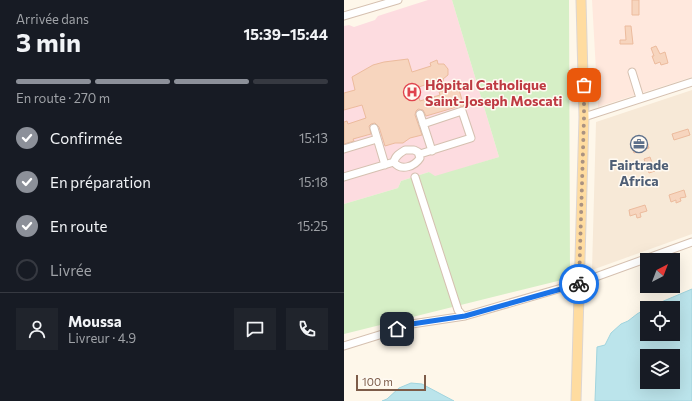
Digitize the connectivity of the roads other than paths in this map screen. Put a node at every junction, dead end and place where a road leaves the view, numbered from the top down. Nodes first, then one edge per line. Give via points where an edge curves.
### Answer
1 (398, 0) edge
2 (581, 0) edge
3 (344, 16) edge
4 (632, 72) dead end
5 (692, 82) edge
6 (640, 98) junction
7 (420, 114) dead end
8 (584, 117) junction
9 (423, 124) junction
10 (374, 128) dead end
11 (377, 139) junction
12 (344, 148) edge
13 (432, 151) junction
14 (420, 154) junction
15 (394, 162) junction
16 (385, 165) junction
17 (344, 177) edge
18 (415, 177) dead end
19 (692, 242) edge
20 (579, 283) junction
21 (465, 316) junction
22 (344, 346) edge
23 (576, 401) edge

1 - 3 street
2 - 8 main road
4 - 6 street
5 - 6 street
6 - 8 street
7 - 9 street
8 - 20 main road
9 - 13 street
9 - 13 street via 462,111 465,118 471,138
10 - 11 street
11 - 12 street
11 - 16 street
13 - 14 street
14 - 15 street via 414,150 405,150 397,155
14 - 15 street via 418,161 411,166 401,167
15 - 16 street
16 - 17 street
18 - 21 street via 458,310
19 - 20 street
20 - 21 street
20 - 23 main road
21 - 22 street via 405,325

